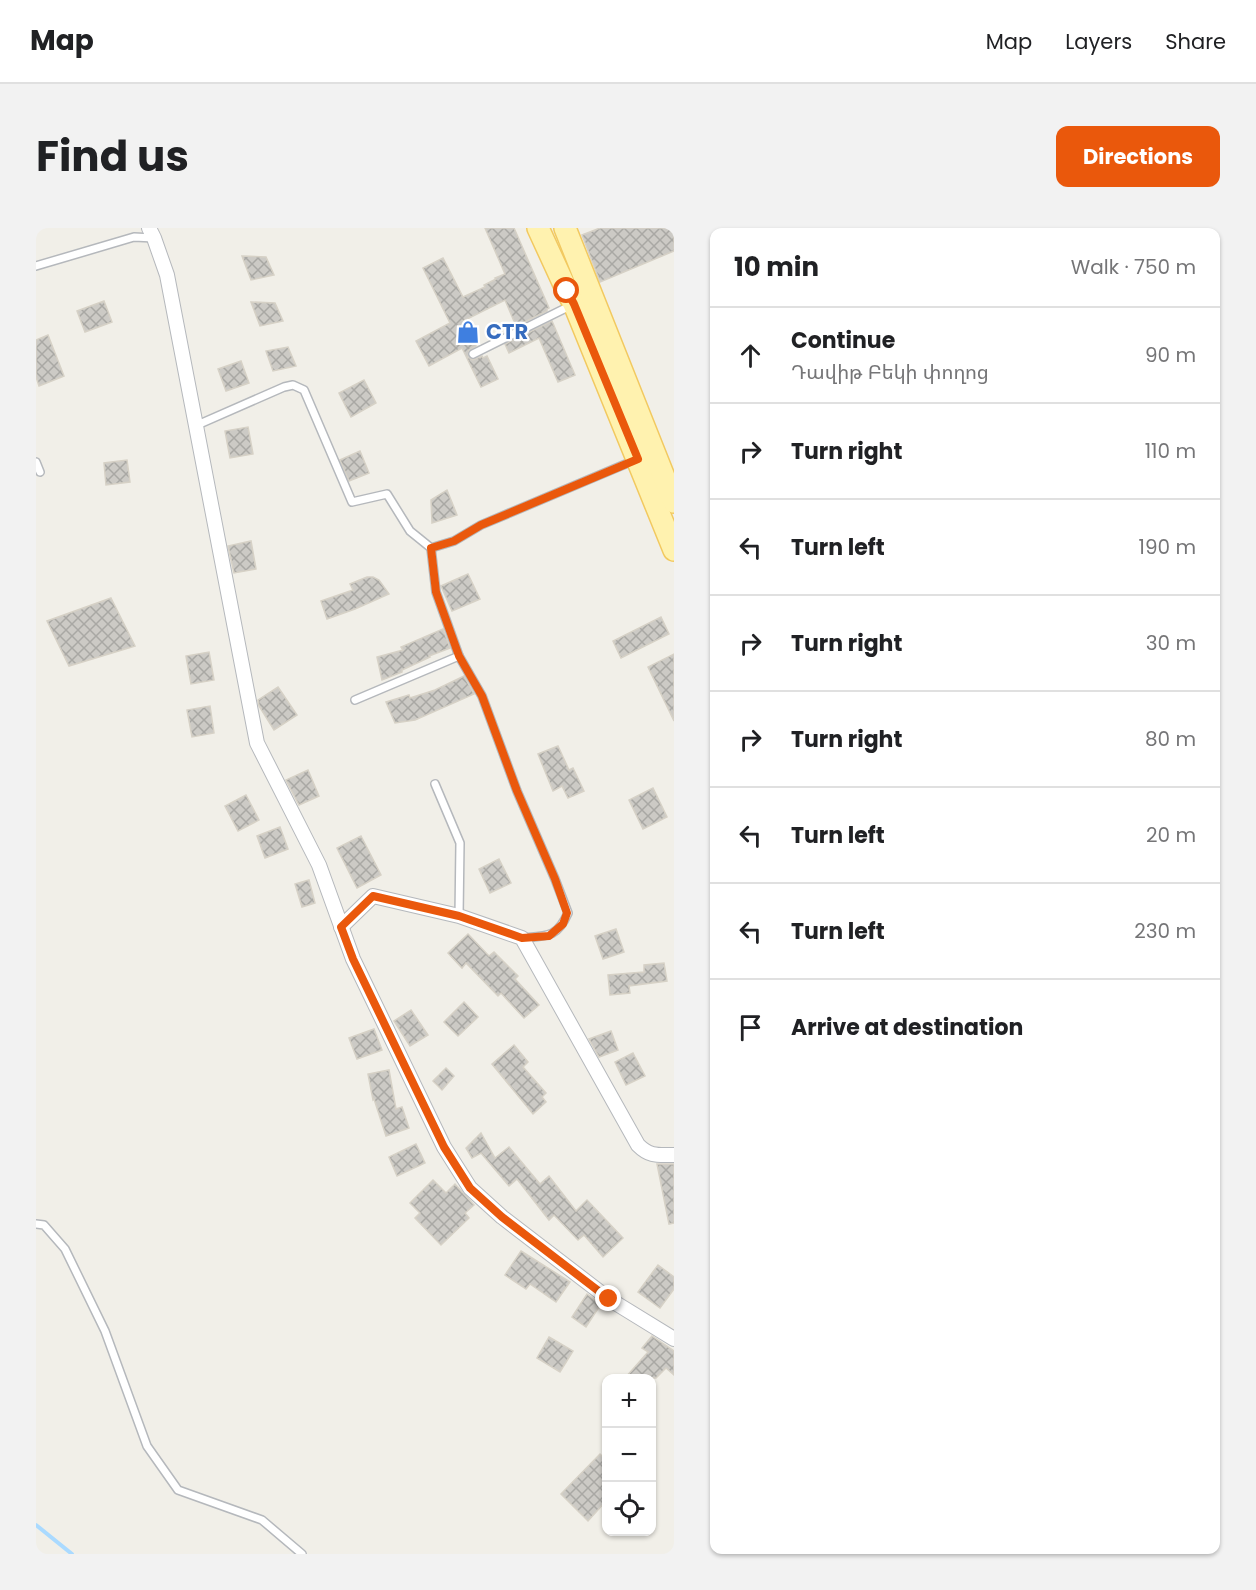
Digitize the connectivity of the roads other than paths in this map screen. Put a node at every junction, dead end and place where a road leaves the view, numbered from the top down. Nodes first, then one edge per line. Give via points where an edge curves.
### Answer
1 (538, 228) edge
2 (565, 228) edge
3 (151, 233) edge
4 (36, 266) edge
5 (586, 281) junction
6 (571, 297) junction
7 (473, 354) dead end
8 (195, 426) junction
9 (638, 459) junction
10 (36, 462) edge
11 (40, 472) dead end
12 (674, 502) edge
13 (431, 548) junction
14 (674, 550) edge
15 (459, 656) junction
16 (355, 700) dead end
17 (435, 784) dead end
18 (459, 916) junction
19 (341, 927) junction
20 (522, 938) junction
21 (674, 1155) edge
22 (36, 1224) edge
23 (674, 1339) edge
24 (302, 1554) edge

1 - 6 main road
2 - 5 main road
3 - 4 lane
3 - 8 street via 167,275
5 - 6 main road via 585,290 572,293
5 - 12 main road
6 - 7 lane
6 - 9 main road
8 - 13 lane via 284,387 293,385 304,390 352,502 387,494 410,531
8 - 19 street via 257,744 319,865
9 - 13 lane
9 - 14 main road
10 - 11 lane
13 - 15 lane via 436,592
15 - 16 lane
15 - 20 lane via 482,696 567,913 563,924 549,936
17 - 18 lane via 460,843
18 - 19 street via 373,896
18 - 20 street
19 - 23 street via 444,1147 470,1188 609,1299
20 - 21 street via 638,1145 653,1155
22 - 24 lane via 44,1225 66,1249 105,1331 147,1446 178,1490 262,1520

